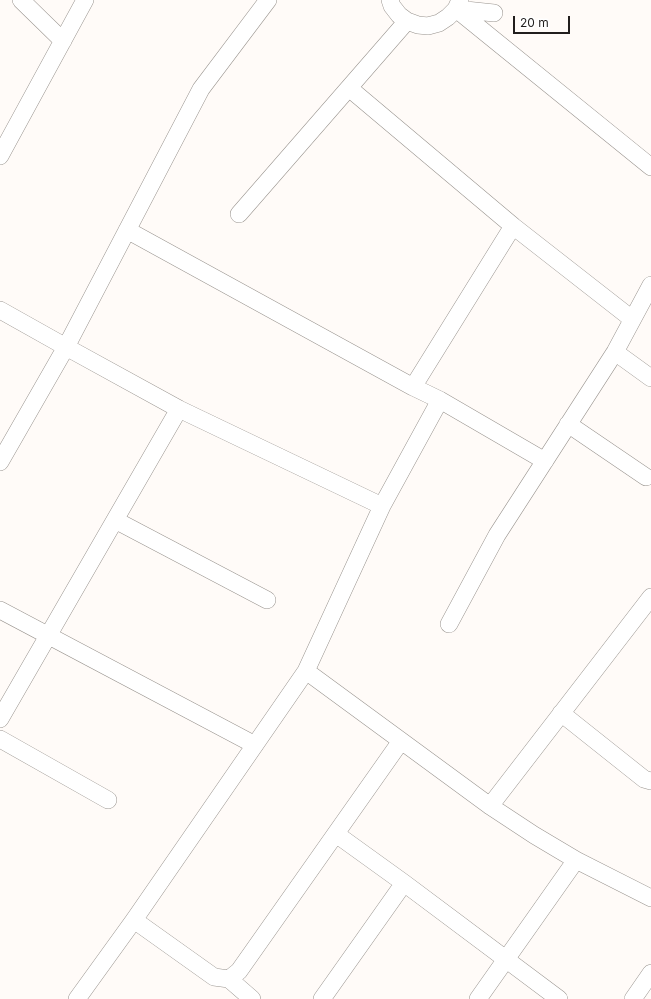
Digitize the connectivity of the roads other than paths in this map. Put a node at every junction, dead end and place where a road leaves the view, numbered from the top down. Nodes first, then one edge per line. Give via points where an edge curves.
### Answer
1 (21, 0) edge
2 (85, 0) edge
3 (268, 0) edge
4 (390, 0) edge
5 (458, 4) edge
6 (494, 13) dead end
7 (407, 22) junction
8 (63, 41) junction
9 (349, 88) junction
10 (0, 156) edge
11 (651, 167) edge
12 (240, 214) dead end
13 (513, 226) junction
14 (127, 230) junction
15 (651, 286) edge
16 (0, 310) edge
17 (632, 319) junction
18 (66, 347) junction
19 (615, 352) junction
20 (651, 378) edge
21 (413, 387) junction
22 (440, 400) junction
23 (179, 409) junction
24 (568, 424) junction
25 (545, 461) junction
26 (0, 462) edge
27 (646, 477) dead end
28 (382, 506) junction
29 (115, 520) junction
30 (651, 597) edge
31 (268, 600) dead end
32 (0, 610) edge
33 (449, 624) dead end
34 (49, 636) junction
35 (306, 671) junction
36 (561, 713) junction
37 (0, 719) edge
38 (0, 739) edge
39 (401, 741) junction
40 (255, 745) junction
41 (651, 781) edge
42 (108, 800) dead end
43 (490, 806) junction
44 (336, 834) junction
45 (576, 860) junction
46 (404, 883) junction
47 (651, 898) edge
48 (134, 920) junction
49 (506, 959) junction
50 (651, 973) edge
51 (229, 979) junction
52 (78, 999) edge
53 (252, 999) edge
54 (322, 999) edge
55 (478, 999) edge
56 (559, 999) edge
57 (633, 999) edge

1 - 8 street
2 - 8 street
3 - 14 street via 201,89
4 - 7 street via 392,6
5 - 6 street
5 - 7 street via 448,17 434,24 428,26
5 - 11 street
7 - 9 street
8 - 10 street
9 - 12 street
9 - 13 street
13 - 17 street
13 - 21 street
14 - 18 street
14 - 21 street
15 - 17 street
16 - 18 street
17 - 19 street
18 - 23 street
18 - 26 street
19 - 20 street
19 - 24 street
21 - 22 street
22 - 25 street
22 - 28 street
23 - 28 street
23 - 29 street
24 - 25 street
24 - 27 street
25 - 33 street via 497,535
28 - 35 street
29 - 31 street
29 - 34 street
30 - 36 street
32 - 34 street
34 - 37 street
34 - 40 street
35 - 39 street
35 - 40 street
36 - 41 street
36 - 43 street
38 - 42 street
39 - 43 street
39 - 44 street
40 - 48 street
43 - 45 street
44 - 46 street
44 - 51 street via 239,971
45 - 47 street
45 - 49 street
46 - 49 street
46 - 54 street
48 - 51 street via 214,977
48 - 52 street
49 - 55 street
49 - 56 street
50 - 57 street
51 - 53 street

